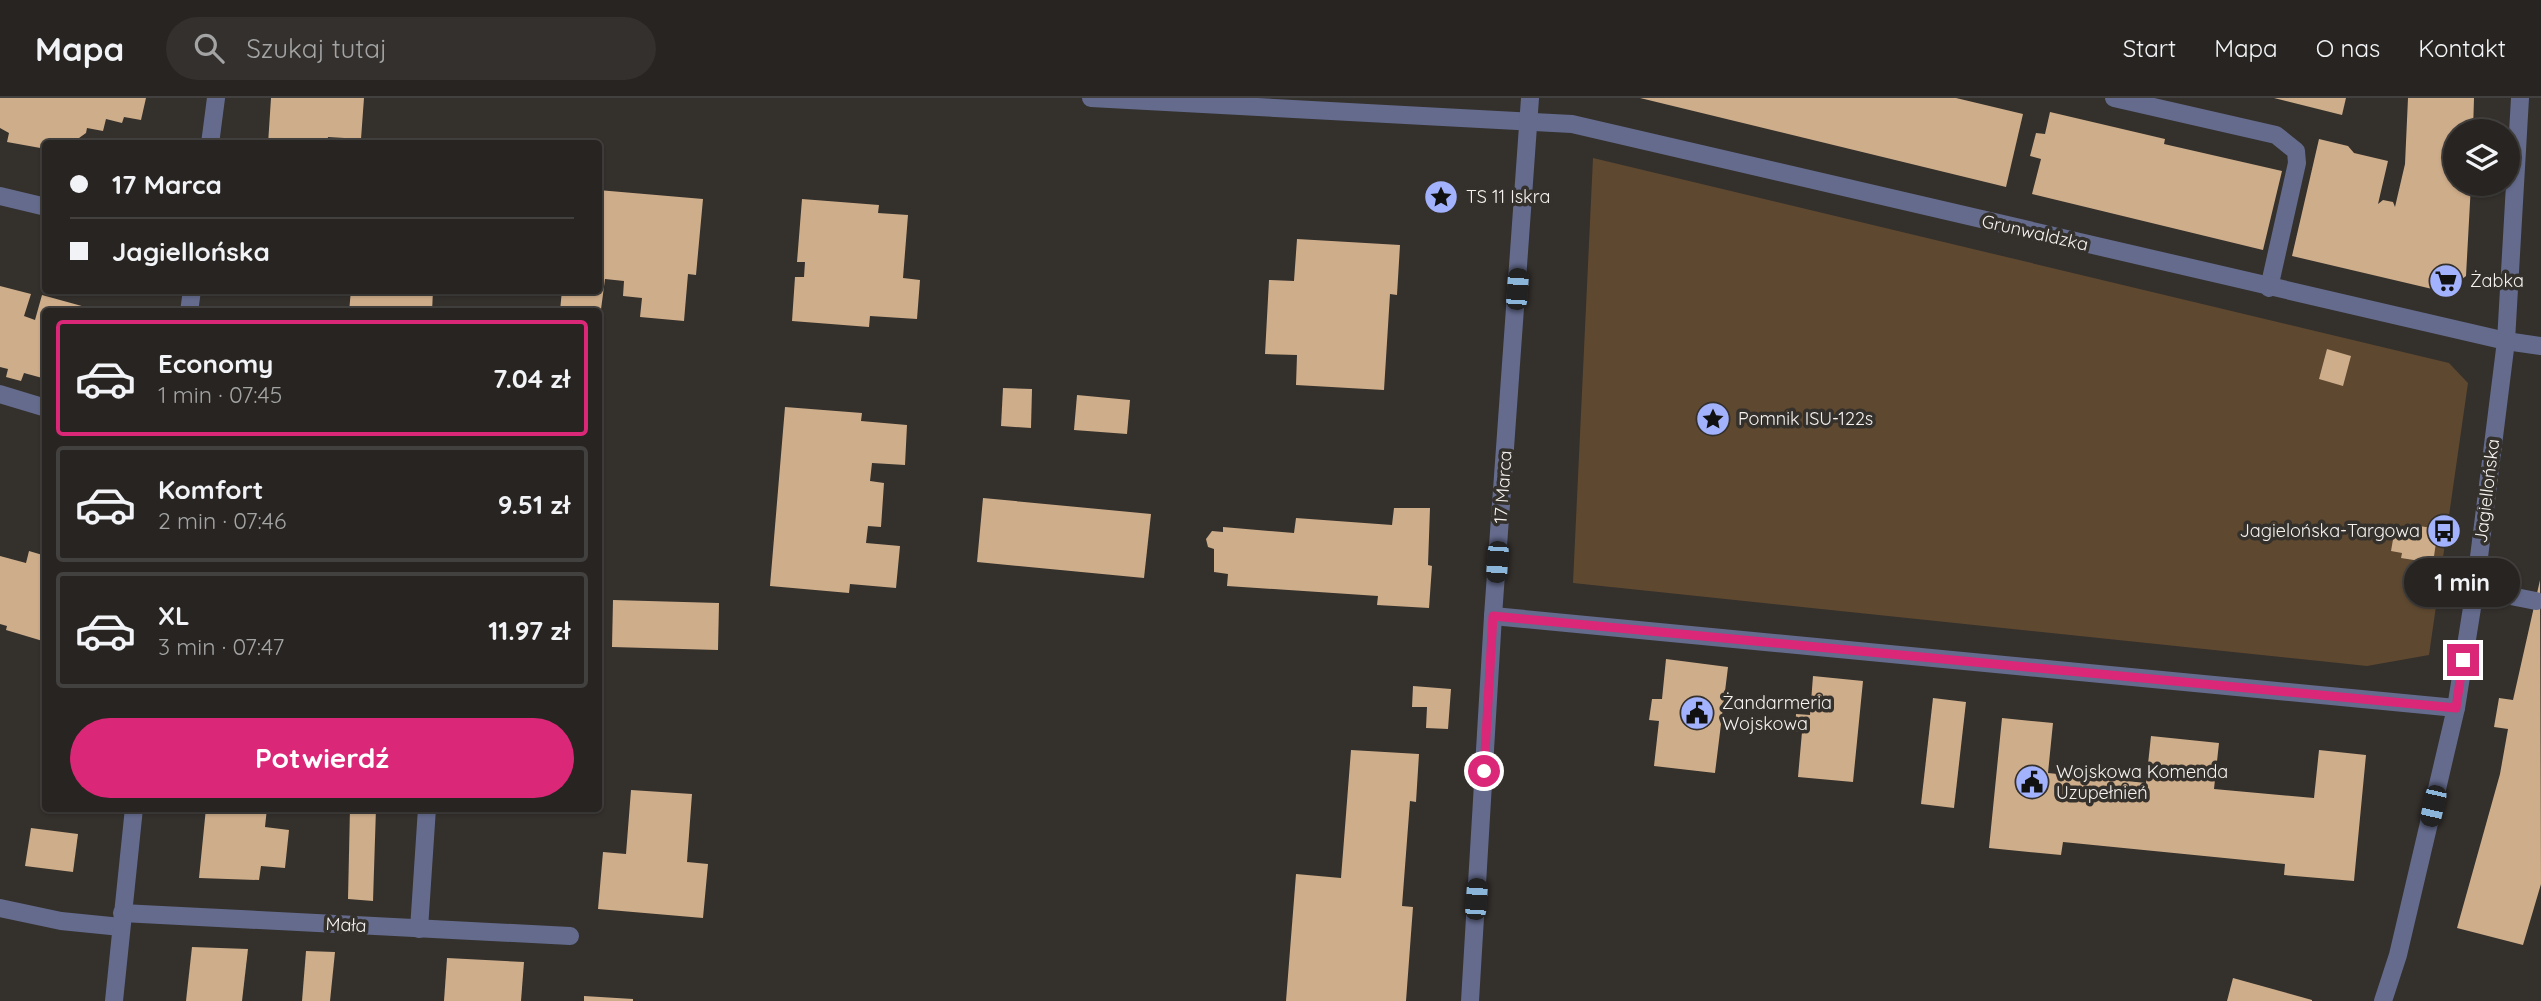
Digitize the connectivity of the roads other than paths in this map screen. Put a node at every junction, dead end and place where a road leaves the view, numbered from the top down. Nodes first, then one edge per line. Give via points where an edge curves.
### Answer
1 (216, 98) edge
2 (1091, 98) edge
3 (1531, 98) edge
4 (2115, 98) edge
5 (2520, 98) edge
6 (1529, 122) junction
7 (211, 140) edge
8 (0, 195) edge
9 (42, 206) edge
10 (2269, 288) junction
11 (2506, 341) junction
12 (2541, 346) edge
13 (0, 394) edge
14 (42, 407) edge
15 (2475, 589) junction
16 (2536, 601) dead end
17 (1493, 616) junction
18 (2456, 708) junction
19 (134, 812) edge
20 (427, 812) edge
21 (0, 908) edge
22 (122, 920) junction
23 (419, 929) junction
24 (570, 936) dead end
25 (114, 1001) edge
26 (1470, 1001) edge
27 (2383, 1001) edge

1 - 7 street
2 - 6 street, Grunwaldzka
3 - 6 street, 17 Marca
4 - 10 street via 2276,135 2296,151
5 - 11 street, Jagiellońska
6 - 10 street, Grunwaldzka via 1582,126
6 - 17 street, 17 Marca
8 - 9 street
10 - 11 street, Grunwaldzka
11 - 12 street, Grunwaldzka
11 - 15 street, Jagiellońska
13 - 14 street
15 - 16 street
15 - 18 street, Jagiellońska
17 - 18 street
17 - 26 street, 17 Marca
18 - 27 street, Jagiellońska via 2401,944
19 - 22 street
20 - 23 street
21 - 22 street, Mała via 61,921
22 - 23 street, Mała
22 - 25 street
23 - 24 street, Mała

